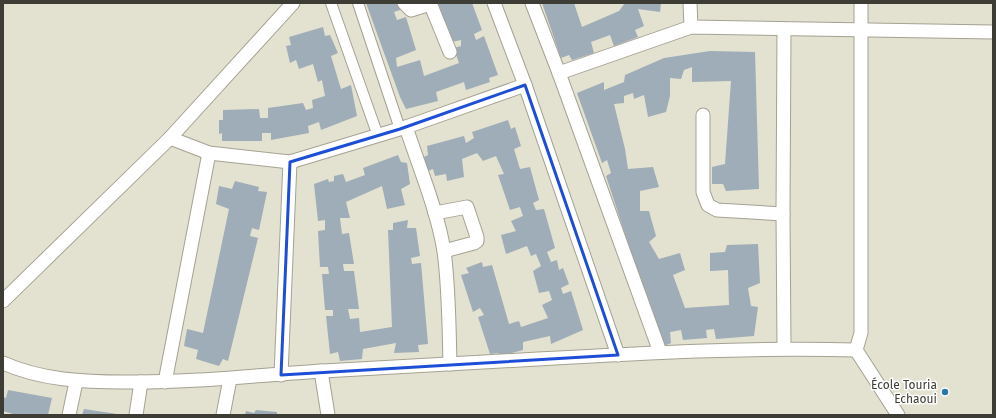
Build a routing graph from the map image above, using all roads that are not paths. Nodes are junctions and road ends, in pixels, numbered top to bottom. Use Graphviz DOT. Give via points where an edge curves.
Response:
graph roads {
  1 [pos="293,3"];
  2 [pos="331,3"];
  3 [pos="358,3"];
  4 [pos="404,3"];
  5 [pos="430,3"];
  6 [pos="494,3"];
  7 [pos="532,3"];
  8 [pos="690,3"];
  9 [pos="861,3"];
  10 [pos="691,27"];
  11 [pos="784,29"];
  12 [pos="860,31"];
  13 [pos="993,32"];
  14 [pos="450,52"];
  15 [pos="559,73"];
  16 [pos="525,85"];
  17 [pos="703,115"];
  18 [pos="403,128"];
  19 [pos="378,136"];
  20 [pos="170,138"];
  21 [pos="210,153"];
  22 [pos="290,162"];
  23 [pos="435,214"];
  24 [pos="782,214"];
  25 [pos="444,250"];
  26 [pos="3,301"];
  27 [pos="784,348"];
  28 [pos="856,350"];
  29 [pos="660,352"];
  30 [pos="618,355"];
  31 [pos="3,363"];
  32 [pos="450,364"];
  33 [pos="322,371"];
  34 [pos="281,375"];
  35 [pos="230,379"];
  36 [pos="76,382"];
  37 [pos="141,382"];
  38 [pos="165,382"];
  39 [pos="69,415"];
  40 [pos="136,415"];
  41 [pos="223,415"];
  42 [pos="328,415"];
  43 [pos="898,415"];
  1 -- 20 [label="street"];
  2 -- 19 [label="street"];
  3 -- 18 [label="street"];
  4 -- 5 [label="street" via="411,10"];
  5 -- 14 [label="street"];
  6 -- 16 [label="street"];
  7 -- 15 [label="street"];
  8 -- 10 [label="street"];
  9 -- 12 [label="street"];
  10 -- 11 [label="street"];
  10 -- 15 [label="street"];
  11 -- 12 [label="street"];
  11 -- 24 [label="street"];
  12 -- 13 [label="street"];
  12 -- 28 [label="street" via="861,333"];
  15 -- 29 [label="street"];
  16 -- 18 [label="street"];
  16 -- 30 [label="street"];
  17 -- 24 [label="street" via="703,192 708,205 717,210"];
  18 -- 19 [label="street"];
  18 -- 23 [label="street"];
  19 -- 22 [label="street"];
  20 -- 21 [label="street"];
  20 -- 26 [label="street"];
  21 -- 22 [label="street"];
  21 -- 38 [label="street"];
  22 -- 34 [label="street"];
  23 -- 25 [label="street"];
  23 -- 25 [label="street" via="467,207 478,237 474,243"];
  24 -- 27 [label="street"];
  25 -- 32 [label="street"];
  27 -- 28 [label="street"];
  27 -- 29 [label="street"];
  28 -- 43 [label="street"];
  29 -- 30 [label="street"];
  30 -- 32 [label="street"];
  31 -- 36 [label="street" via="37,374"];
  32 -- 33 [label="street"];
  33 -- 34 [label="street"];
  33 -- 42 [label="street"];
  34 -- 35 [label="street"];
  35 -- 38 [label="street"];
  35 -- 41 [label="street"];
  36 -- 37 [label="street"];
  36 -- 39 [label="street"];
  37 -- 38 [label="street"];
  37 -- 40 [label="street"];
}
